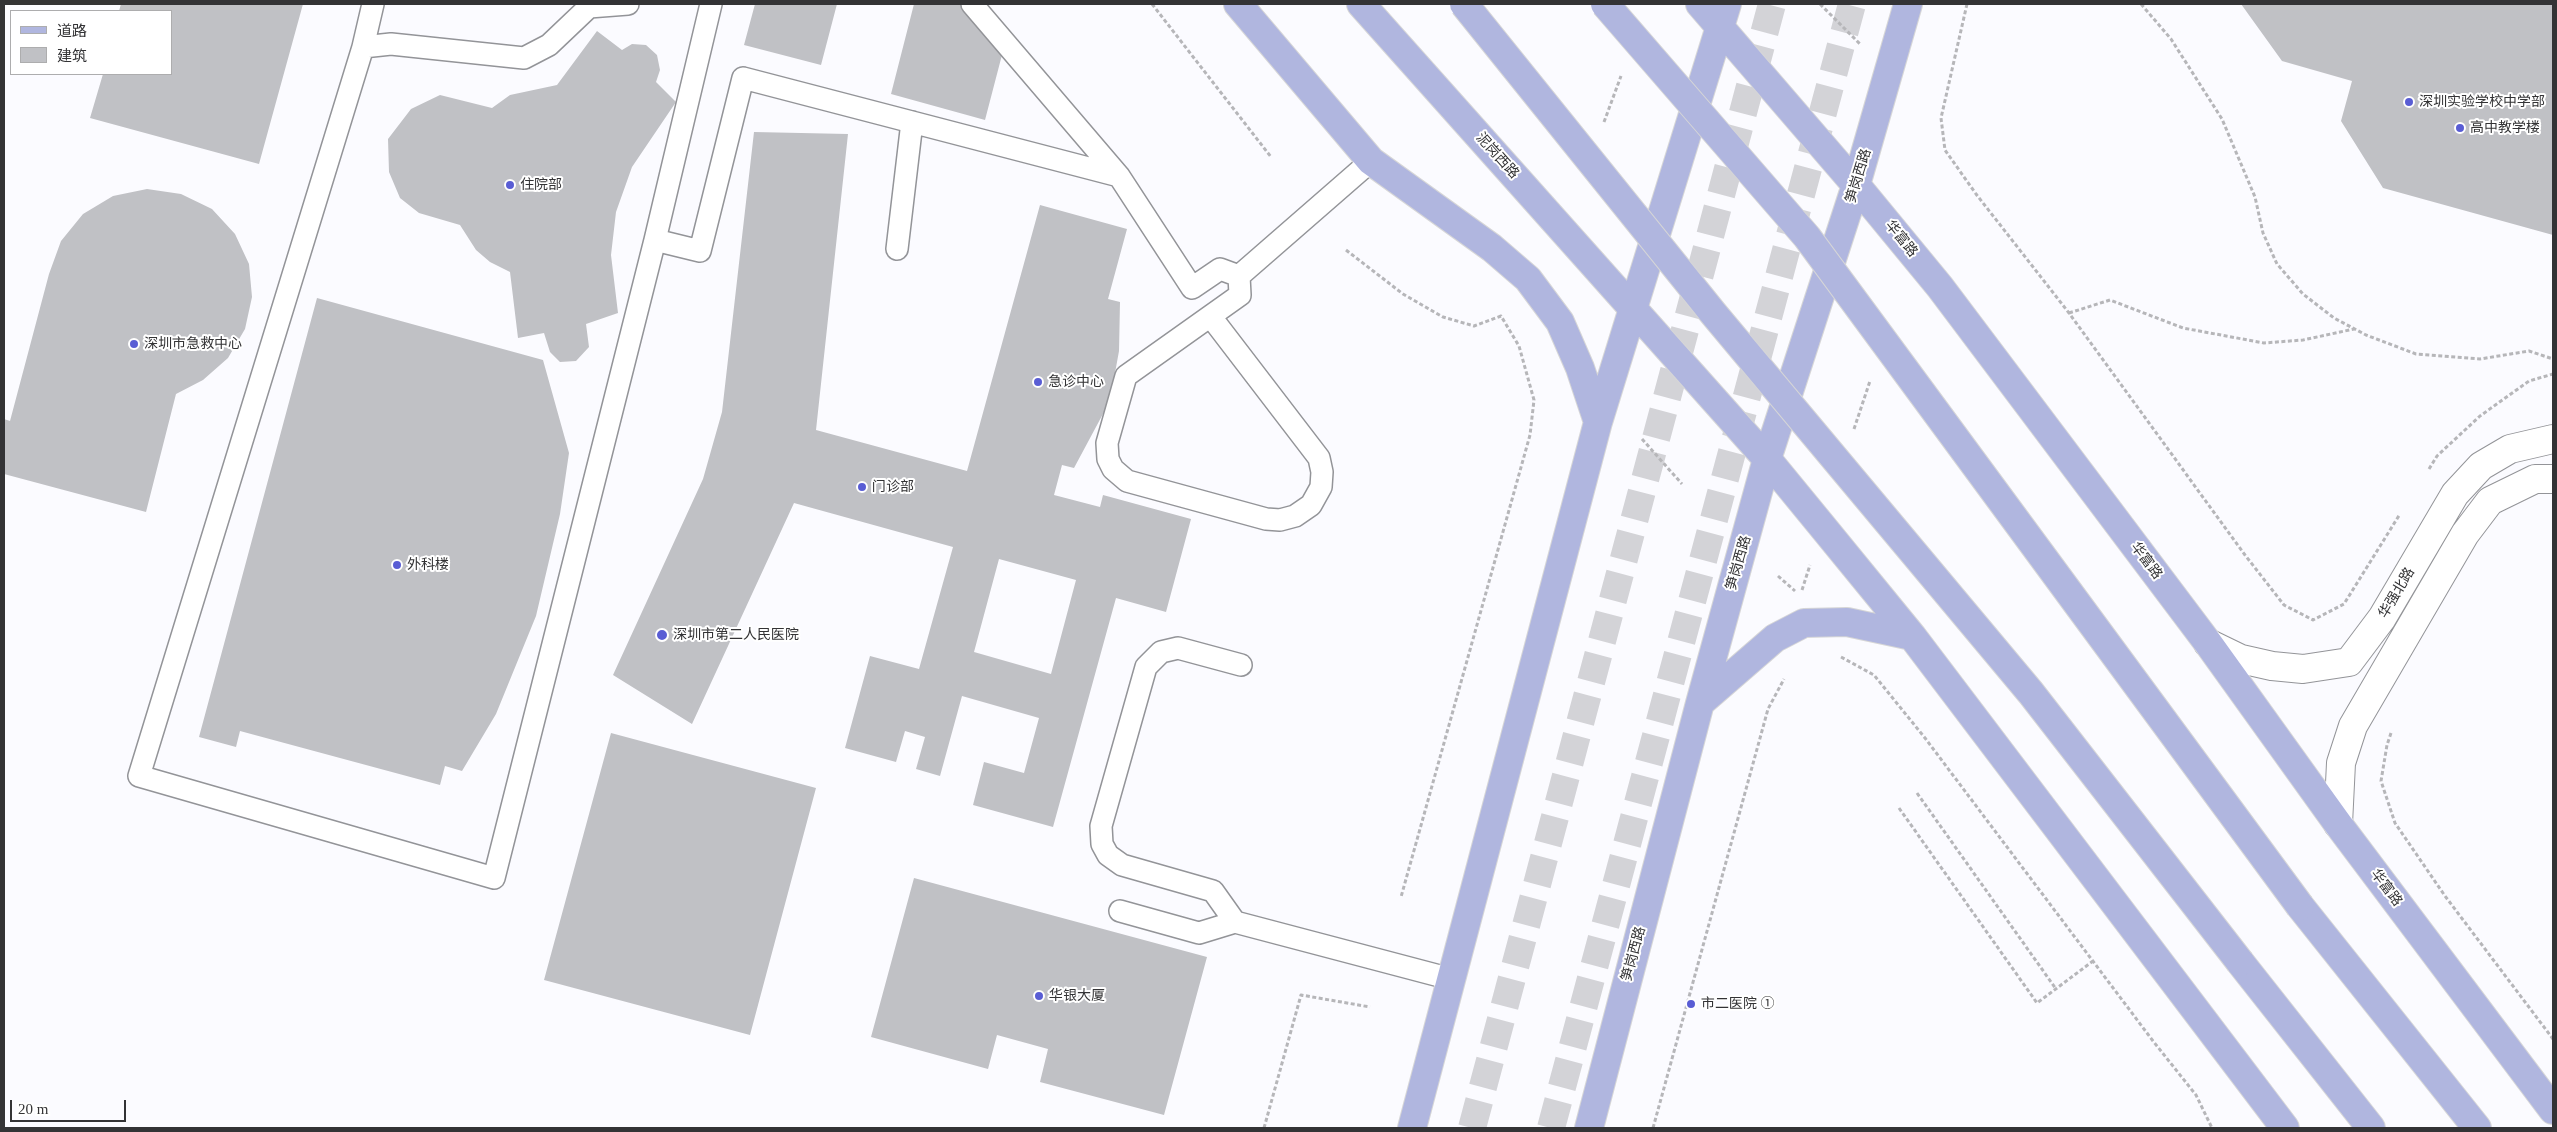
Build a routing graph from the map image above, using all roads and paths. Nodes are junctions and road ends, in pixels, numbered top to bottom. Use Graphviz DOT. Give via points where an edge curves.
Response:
graph roads {
  1 [pos="373,4"];
  2 [pos="628,4"];
  3 [pos="711,4"];
  4 [pos="972,4"];
  5 [pos="1152,4"];
  6 [pos="1238,4"];
  7 [pos="1361,4"];
  8 [pos="1464,4"];
  9 [pos="1605,4"];
  10 [pos="1700,4"];
  11 [pos="1820,4"];
  12 [pos="1908,4"];
  13 [pos="1967,4"];
  14 [pos="2141,4"];
  15 [pos="1724,15"];
  16 [pos="1860,44"];
  17 [pos="363,47"];
  18 [pos="1623,71"];
  19 [pos="912,122"];
  20 [pos="1603,126"];
  21 [pos="1271,157"];
  22 [pos="1371,160"];
  23 [pos="1118,176"];
  24 [pos="1856,185"];
  25 [pos="656,240"];
  26 [pos="897,249"];
  27 [pos="1346,250"];
  28 [pos="1239,276"];
  29 [pos="1632,309"];
  30 [pos="2070,313"];
  31 [pos="1211,317"];
  32 [pos="2355,329"];
  33 [pos="2553,359"];
  34 [pos="1873,373"];
  35 [pos="2553,374"];
  36 [pos="1598,422"];
  37 [pos="1853,432"];
  38 [pos="1642,438"];
  39 [pos="2553,440"];
  40 [pos="1767,459"];
  41 [pos="2427,472"];
  42 [pos="2553,479"];
  43 [pos="1682,484"];
  44 [pos="2401,513"];
  45 [pos="1812,557"];
  46 [pos="1778,576"];
  47 [pos="1912,636"];
  48 [pos="2208,643"];
  49 [pos="1837,656"];
  50 [pos="1241,665"];
  51 [pos="1789,675"];
  52 [pos="1700,702"];
  53 [pos="2393,728"];
  54 [pos="1917,793"];
  55 [pos="1900,808"];
  56 [pos="2338,824"];
  57 [pos="1401,897"];
  58 [pos="1120,911"];
  59 [pos="1235,922"];
  60 [pos="2093,961"];
  61 [pos="1451,979"];
  62 [pos="2056,989"];
  63 [pos="1370,1007"];
  64 [pos="2553,1039"];
  65 [pos="2553,1110"];
  66 [pos="1264,1128"];
  67 [pos="1412,1128"];
  68 [pos="1589,1128"];
  69 [pos="1653,1128"];
  70 [pos="2212,1128"];
  71 [pos="2285,1128"];
  72 [pos="2371,1128"];
  73 [pos="2476,1128"];
  1 -- 17 [label="lane"];
  2 -- 17 [label="lane" via="589,6 549,45 524,58 391,44"];
  3 -- 25 [label="lane"];
  4 -- 23 [label="lane"];
  5 -- 21 [label="path"];
  6 -- 22 [label="main road"];
  7 -- 29 [label="main road, 泥岗西路"];
  8 -- 72 [label="main road, bridge" via="1713,313 2031,693"];
  9 -- 73 [label="main road, bridge" via="1807,237 2300,906"];
  10 -- 15 [label="main road"];
  11 -- 16 [label="path"];
  12 -- 24 [label="main road, 笋岗西路"];
  13 -- 30 [label="path" via="1941,118 1946,150 1976,194"];
  14 -- 32 [label="path" via="2171,39 2222,119 2255,197 2263,233 2277,264 2303,294 2334,318"];
  15 -- 24 [label="main road, 华富路"];
  15 -- 29 [label="main road"];
  17 -- 25 [label="lane" via="140,776 494,878"];
  18 -- 20 [label="path"];
  19 -- 23 [label="lane"];
  19 -- 25 [label="lane" via="743,78 700,251"];
  19 -- 26 [label="lane"];
  22 -- 28 [label="lane"];
  22 -- 36 [label="main road" via="1492,248 1528,279 1560,322"];
  23 -- 28 [label="lane" via="1192,288 1220,269"];
  24 -- 40 [label="main road, 笋岗西路"];
  24 -- 48 [label="main road, 华富路" via="1940,287"];
  27 -- 57 [label="path" via="1403,294 1443,317 1474,326 1501,316 1519,346 1534,400 1530,435"];
  28 -- 31 [label="lane" via="1240,295"];
  29 -- 36 [label="main road"];
  29 -- 40 [label="main road"];
  30 -- 32 [label="path" via="2110,300 2183,328 2264,343 2303,340"];
  30 -- 44 [label="path" via="2244,555 2284,605 2313,620 2344,604"];
  31 -- 31 [label="lane" via="1126,376 1107,443 1108,459 1117,474 1127,481 1266,519 1295,516 1311,504 1321,487 1322,472 1316,450"];
  32 -- 33 [label="path" via="2416,354 2480,359 2528,351"];
  34 -- 37 [label="path"];
  35 -- 41 [label="path" via="2529,381 2480,416 2437,456"];
  36 -- 61 [label="main road"];
  38 -- 43 [label="path"];
  39 -- 48 [label="main road, 华强北路" via="2510,449 2481,466 2455,494 2382,618 2349,662 2303,669 2272,666 2241,659"];
  40 -- 47 [label="main road"];
  40 -- 52 [label="main road, 笋岗西路"];
  42 -- 56 [label="main road, 华强北路" via="2535,479 2490,501 2465,534 2353,726 2341,763"];
  45 -- 46 [label="path" via="1800,596"];
  47 -- 52 [label="main road" via="1847,622 1804,623 1776,638"];
  47 -- 71 [label="main road"];
  48 -- 56 [label="main road, 华富路"];
  49 -- 60 [label="path" via="1874,675"];
  50 -- 59 [label="lane" via="1181,648 1166,650 1153,658 1145,670 1100,831 1103,847 1118,864 1213,891"];
  51 -- 69 [label="path" via="1783,680 1768,710"];
  52 -- 68 [label="main road, 笋岗西路"];
  53 -- 64 [label="path" via="2381,781 2395,823 2444,896"];
  54 -- 62 [label="path"];
  55 -- 62 [label="path" via="2037,1003"];
  56 -- 65 [label="main road, 华富路"];
  58 -- 59 [label="lane" via="1199,933"];
  59 -- 61 [label="lane"];
  60 -- 62 [label="path"];
  60 -- 70 [label="path" via="2196,1095"];
  61 -- 67 [label="main road"];
  63 -- 66 [label="path" via="1301,995"];
}
